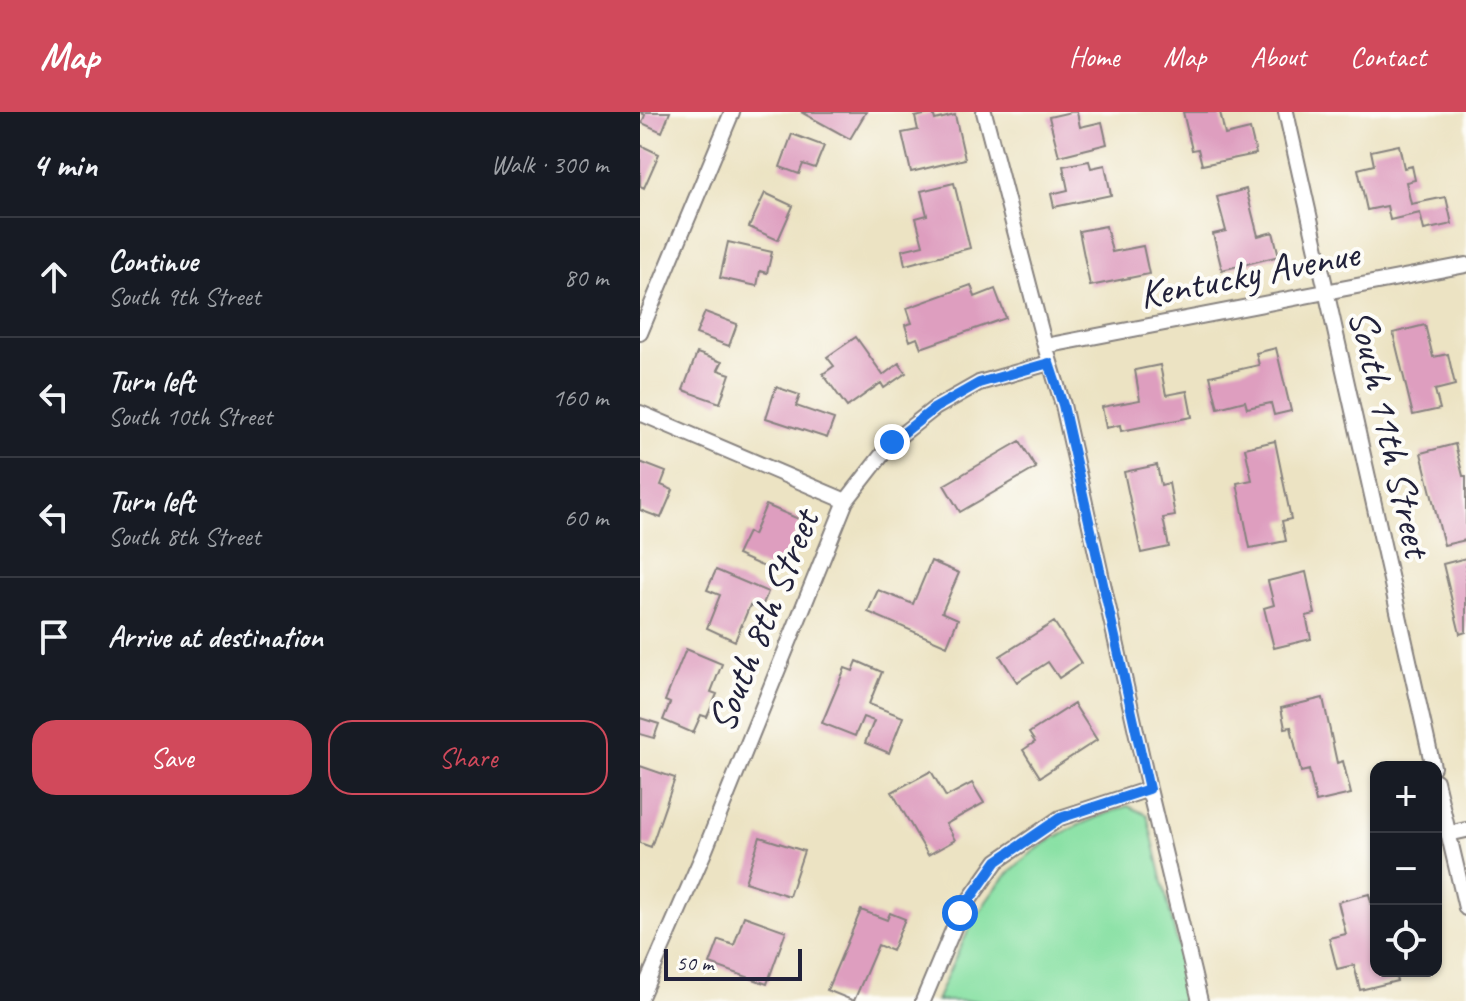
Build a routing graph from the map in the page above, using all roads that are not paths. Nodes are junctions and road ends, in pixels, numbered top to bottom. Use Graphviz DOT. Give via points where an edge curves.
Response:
graph roads {
  1 [pos="732,112"];
  2 [pos="984,112"];
  3 [pos="1286,112"];
  4 [pos="1466,265"];
  5 [pos="1325,292"];
  6 [pos="640,333"];
  7 [pos="1045,346"];
  8 [pos="1049,363"];
  9 [pos="640,413"];
  10 [pos="846,501"];
  11 [pos="1432,761"];
  12 [pos="1149,789"];
  13 [pos="1442,808"];
  14 [pos="1466,830"];
  15 [pos="1448,834"];
  16 [pos="1466,908"];
  17 [pos="640,999"];
  18 [pos="923,1001"];
  19 [pos="1200,1001"];
  1 -- 6 [label="street"];
  2 -- 7 [label="street"];
  3 -- 5 [label="street, South 11th Street"];
  4 -- 5 [label="street, Kentucky Avenue"];
  5 -- 7 [label="street, Kentucky Avenue"];
  5 -- 11 [label="street, South 11th Street"];
  7 -- 8 [label="street"];
  8 -- 10 [label="street, South 8th Street" via="979,383 935,408 892,442"];
  8 -- 12 [label="street" via="1063,405"];
  9 -- 10 [label="street"];
  10 -- 17 [label="street, South 8th Street"];
  12 -- 18 [label="street" via="1060,818 997,861 960,913"];
  12 -- 19 [label="street"];
  13 -- 15 [label="street"];
  14 -- 15 [label="street"];
  15 -- 16 [label="street"];
}
